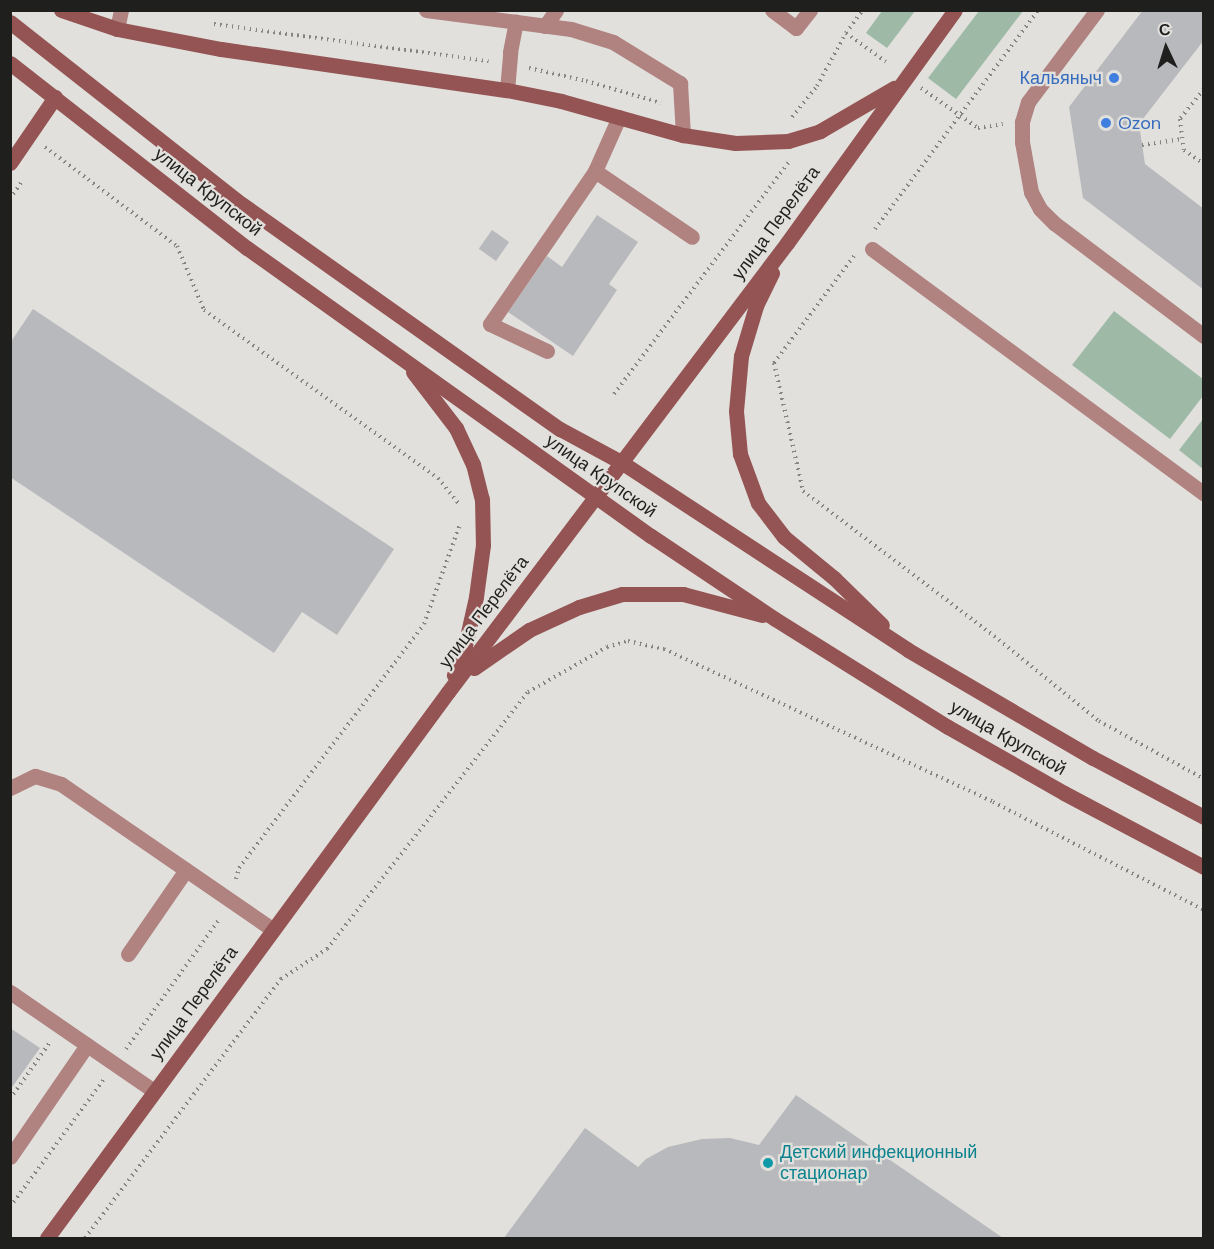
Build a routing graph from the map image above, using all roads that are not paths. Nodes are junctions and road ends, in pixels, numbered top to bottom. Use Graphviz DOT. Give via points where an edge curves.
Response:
graph roads {
  1 [pos="61,10"];
  2 [pos="121,10"];
  3 [pos="556,10"];
  4 [pos="772,10"];
  5 [pos="810,10"];
  6 [pos="955,10"];
  7 [pos="1097,10"];
  8 [pos="427,11"];
  9 [pos="10,22"];
  10 [pos="516,22"];
  11 [pos="545,26"];
  12 [pos="117,29"];
  13 [pos="10,63"];
  14 [pos="902,83"];
  15 [pos="507,90"];
  16 [pos="56,97"];
  17 [pos="619,117"];
  18 [pos="682,135"];
  19 [pos="10,164"];
  20 [pos="595,171"];
  21 [pos="693,237"];
  22 [pos="787,243"];
  23 [pos="867,245"];
  24 [pos="1203,336"];
  25 [pos="547,351"];
  26 [pos="403,359"];
  27 [pos="621,462"];
  28 [pos="1201,494"];
  29 [pos="596,496"];
  30 [pos="775,619"];
  31 [pos="908,650"];
  32 [pos="448,692"];
  33 [pos="10,788"];
  34 [pos="1203,817"];
  35 [pos="1203,867"];
  36 [pos="186,870"];
  37 [pos="272,929"];
  38 [pos="128,954"];
  39 [pos="10,992"];
  40 [pos="87,1045"];
  41 [pos="154,1091"];
  42 [pos="10,1157"];
  43 [pos="47,1239"];
  1 -- 12 [label="main road"];
  2 -- 12 [label="lane"];
  3 -- 11 [label="lane"];
  4 -- 5 [label="lane" via="796,28"];
  6 -- 14 [label="main road, улица Перелёта"];
  7 -- 24 [label="lane" via="1028,102 1022,142 1031,192 1054,224"];
  8 -- 10 [label="lane"];
  9 -- 27 [label="main road, улица Крупской" via="236,200 560,429"];
  10 -- 11 [label="lane"];
  10 -- 15 [label="lane"];
  11 -- 18 [label="lane" via="571,28 613,42 680,83"];
  12 -- 15 [label="main road" via="221,49"];
  13 -- 16 [label="main road, улица Крупской"];
  14 -- 18 [label="main road" via="849,117 788,141 735,142"];
  14 -- 22 [label="main road, улица Перелёта"];
  15 -- 17 [label="main road"];
  16 -- 19 [label="main road"];
  16 -- 26 [label="main road, улица Крупской" via="247,248"];
  17 -- 18 [label="main road"];
  17 -- 20 [label="lane"];
  20 -- 21 [label="lane"];
  20 -- 25 [label="lane" via="490,324"];
  22 -- 27 [label="main road, улица Перелёта"];
  22 -- 31 [label="main road" via="756,306 741,356 736,411 740,454 758,503 784,537 834,578"];
  23 -- 28 [label="lane"];
  26 -- 29 [label="main road, улица Крупской"];
  26 -- 32 [label="main road" via="456,428 473,464 482,499 483,545 476,597 465,646"];
  27 -- 29 [label="main road, улица Перелёта"];
  27 -- 31 [label="main road, улица Крупской"];
  29 -- 30 [label="main road, улица Крупской"];
  29 -- 32 [label="main road, улица Перелёта"];
  30 -- 32 [label="main road" via="683,594 622,594 579,607 529,630 486,658"];
  30 -- 35 [label="main road, улица Крупской" via="948,727"];
  31 -- 34 [label="main road, улица Крупской"];
  32 -- 37 [label="main road, улица Перелёта"];
  33 -- 36 [label="lane" via="34,776 61,784"];
  36 -- 37 [label="lane"];
  36 -- 38 [label="lane"];
  37 -- 41 [label="main road, улица Перелёта"];
  39 -- 40 [label="lane"];
  40 -- 41 [label="lane"];
  40 -- 42 [label="lane"];
  41 -- 43 [label="main road, улица Перелёта"];
}
